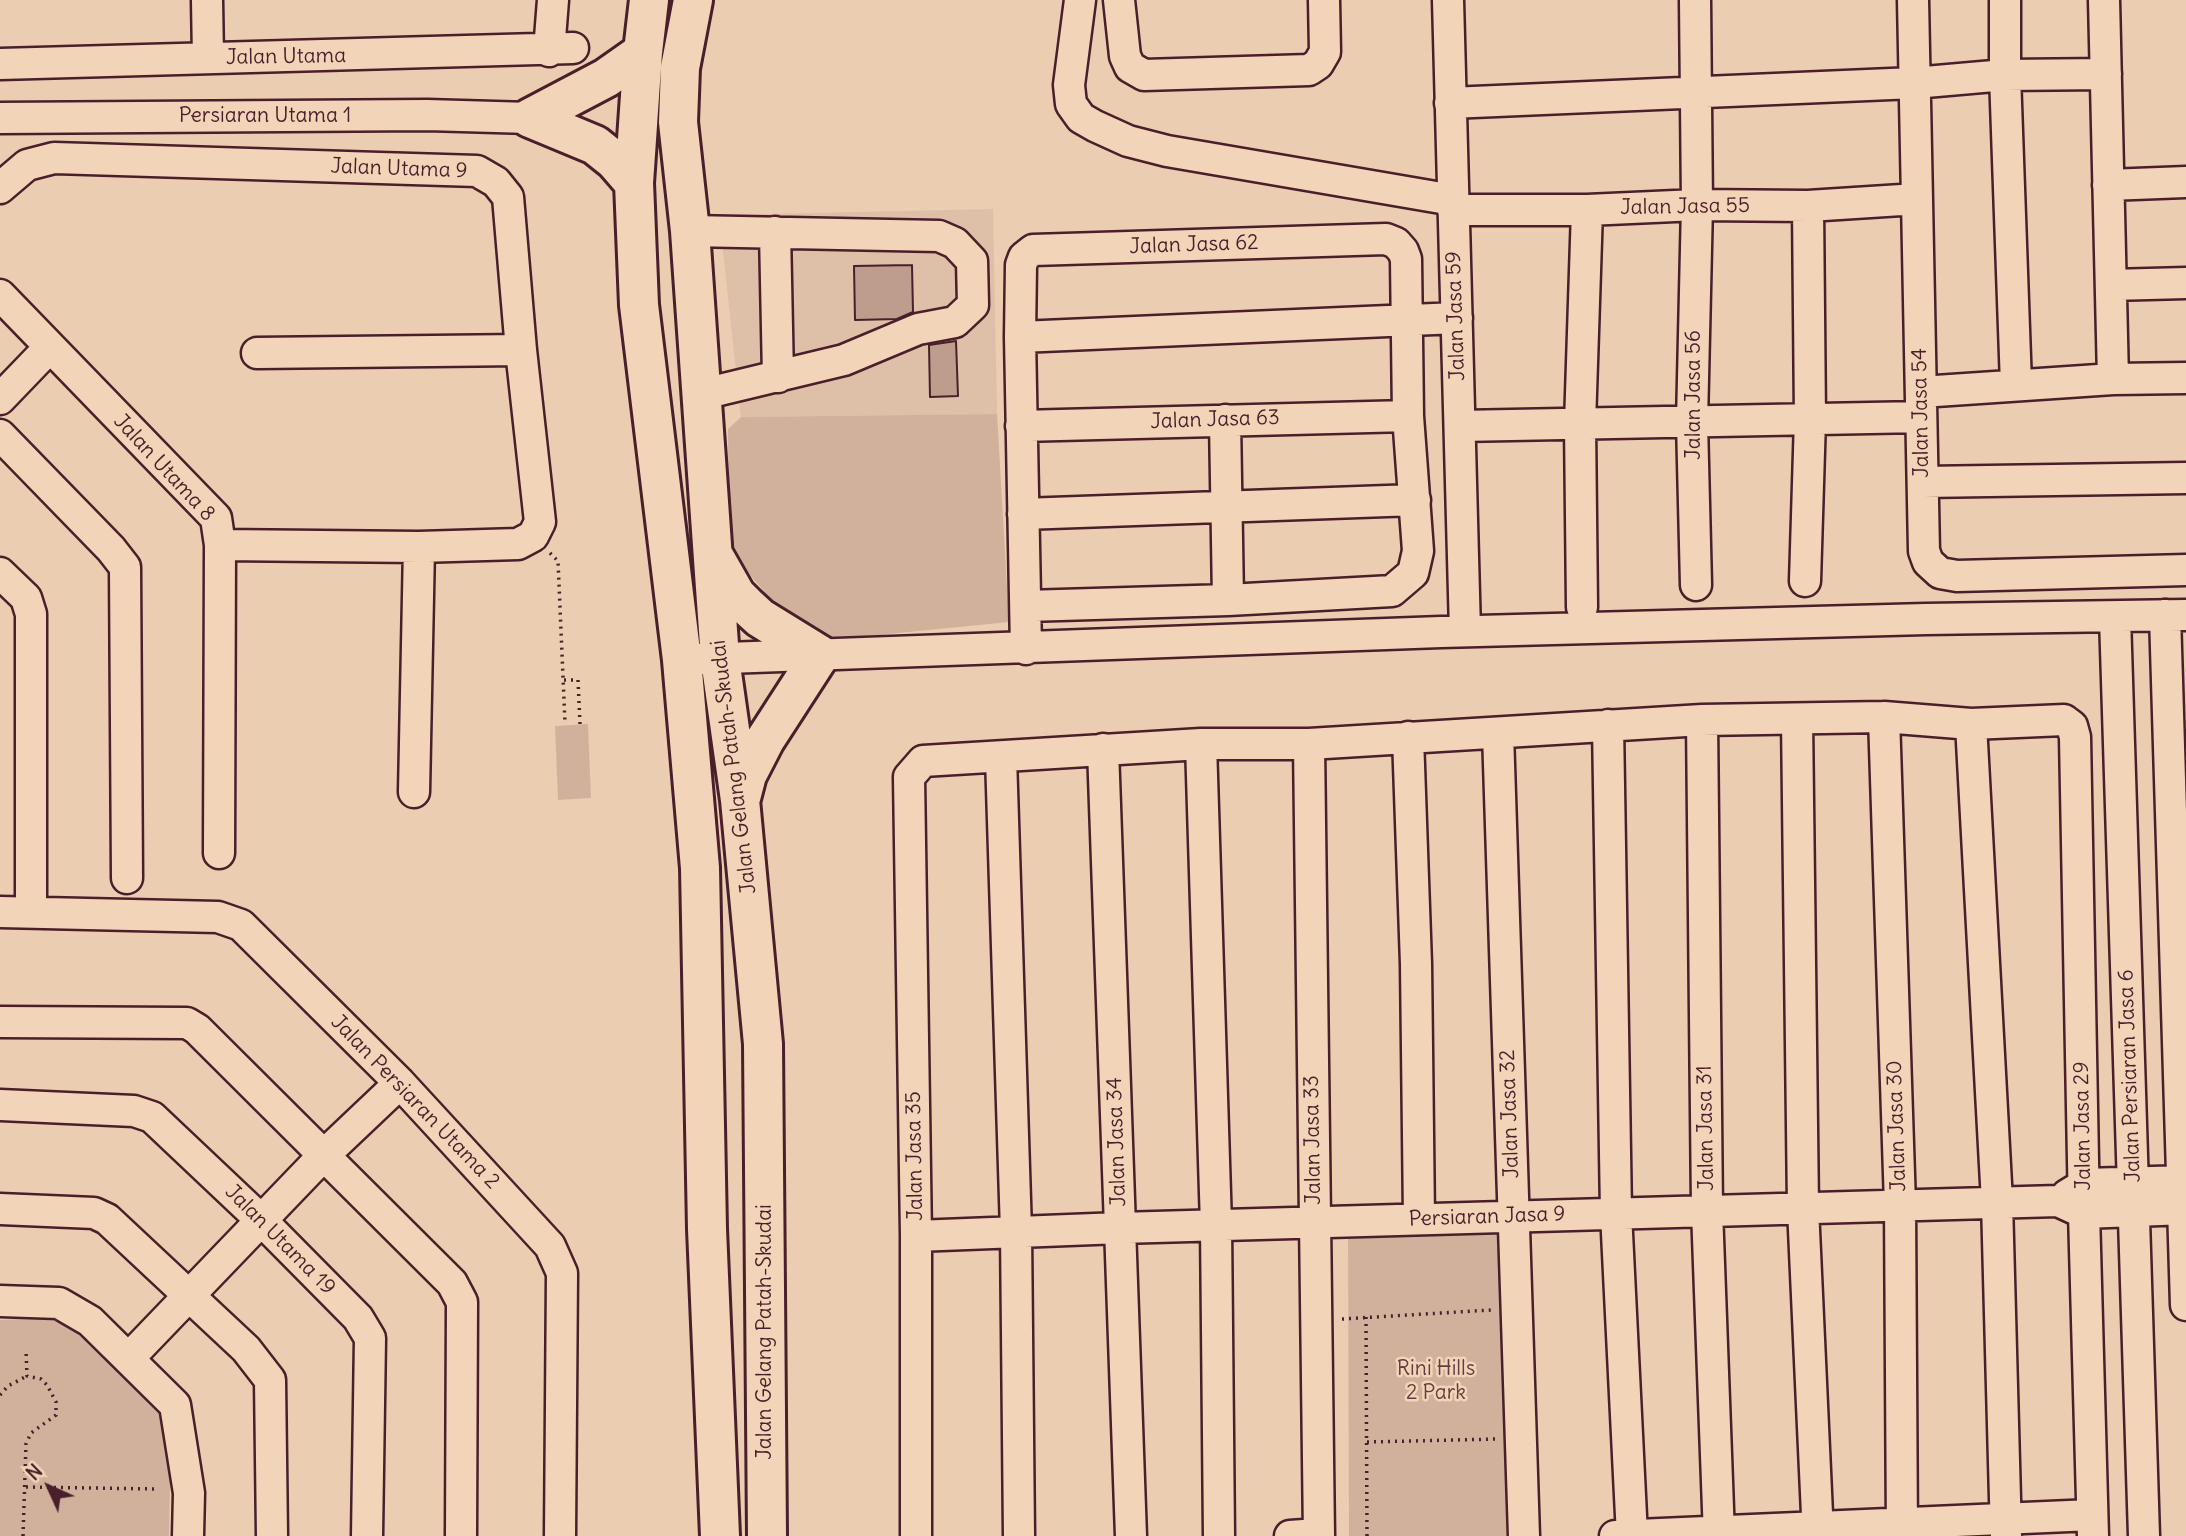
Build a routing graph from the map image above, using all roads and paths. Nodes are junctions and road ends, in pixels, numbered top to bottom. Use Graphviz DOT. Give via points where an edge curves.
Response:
graph roads {
  1 [pos="207,0"];
  2 [pos="553,0"];
  3 [pos="649,0"];
  4 [pos="693,0"];
  5 [pos="1080,0"];
  6 [pos="1119,0"];
  7 [pos="1324,0"];
  8 [pos="1448,0"];
  9 [pos="1695,0"];
  10 [pos="1913,0"];
  11 [pos="2005,0"];
  12 [pos="2104,0"];
  13 [pos="643,52"];
  14 [pos="208,58"];
  15 [pos="0,64"];
  16 [pos="2106,74"];
  17 [pos="2005,75"];
  18 [pos="1914,83"];
  19 [pos="1696,92"];
  20 [pos="1450,103"];
  21 [pos="0,118"];
  22 [pos="530,118"];
  23 [pos="2186,182"];
  24 [pos="634,183"];
  25 [pos="2108,185"];
  26 [pos="0,188"];
  27 [pos="1917,199"];
  28 [pos="1453,205"];
  29 [pos="1697,205"];
  30 [pos="1808,206"];
  31 [pos="1587,210"];
  32 [pos="690,231"];
  33 [pos="775,232"];
  34 [pos="2186,283"];
  35 [pos="2110,285"];
  36 [pos="0,295"];
  37 [pos="1457,318"];
  38 [pos="1406,321"];
  39 [pos="1020,337"];
  40 [pos="49,348"];
  41 [pos="521,350"];
  42 [pos="257,353"];
  43 [pos="778,377"];
  44 [pos="2186,378"];
  45 [pos="2113,379"];
  46 [pos="2017,385"];
  47 [pos="703,394"];
  48 [pos="0,399"];
  49 [pos="1921,405"];
  50 [pos="1408,415"];
  51 [pos="1810,419"];
  52 [pos="1225,420"];
  53 [pos="1692,422"];
  54 [pos="1580,424"];
  55 [pos="1021,426"];
  56 [pos="1460,426"];
  57 [pos="0,435"];
  58 [pos="2186,478"];
  59 [pos="1923,482"];
  60 [pos="1415,500"];
  61 [pos="1225,506"];
  62 [pos="1023,514"];
  63 [pos="533,536"];
  64 [pos="220,545"];
  65 [pos="419,547"];
  66 [pos="712,552"];
  67 [pos="2186,570"];
  68 [pos="0,573"];
  69 [pos="1805,581"];
  70 [pos="1696,585"];
  71 [pos="1228,600"];
  72 [pos="1026,606"];
  73 [pos="1582,607"];
  74 [pos="2175,615"];
  75 [pos="2115,617"];
  76 [pos="1465,631"];
  77 [pos="1026,649"];
  78 [pos="820,655"];
  79 [pos="720,659"];
  80 [pos="682,660"];
  81 [pos="564,680"];
  82 [pos="1884,717"];
  83 [pos="1797,719"];
  84 [pos="1702,720"];
  85 [pos="565,723"];
  86 [pos="580,724"];
  87 [pos="1971,724"];
  88 [pos="1608,725"];
  89 [pos="1498,733"];
  90 [pos="1408,737"];
  91 [pos="1201,744"];
  92 [pos="1309,744"];
  93 [pos="1103,749"];
  94 [pos="1001,757"];
  95 [pos="414,792"];
  96 [pos="740,800"];
  97 [pos="219,853"];
  98 [pos="127,878"];
  99 [pos="31,911"];
  100 [pos="0,912"];
  101 [pos="0,1022"];
  102 [pos="400,1083"];
  103 [pos="0,1105"];
  104 [pos="323,1156"];
  105 [pos="2184,1195"];
  106 [pos="2134,1197"];
  107 [pos="2076,1199"];
  108 [pos="1997,1202"];
  109 [pos="1900,1205"];
  110 [pos="1803,1208"];
  111 [pos="0,1209"];
  112 [pos="1707,1210"];
  113 [pos="1616,1213"];
  114 [pos="1513,1216"];
  115 [pos="1419,1219"];
  116 [pos="261,1220"];
  117 [pos="764,1222"];
  118 [pos="1314,1222"];
  119 [pos="1216,1225"];
  120 [pos="1120,1228"];
  121 [pos="707,1229"];
  122 [pos="1016,1231"];
  123 [pos="916,1236"];
  124 [pos="190,1297"];
  125 [pos="0,1301"];
  126 [pos="2186,1305"];
  127 [pos="1494,1310"];
  128 [pos="26,1350"];
  129 [pos="130,1358"];
  130 [pos="27,1376"];
  131 [pos="0,1395"];
  132 [pos="1507,1438"];
  133 [pos="1367,1442"];
  134 [pos="26,1487"];
  135 [pos="156,1489"];
  136 [pos="2092,1525"];
  137 [pos="2006,1527"];
  138 [pos="1902,1530"];
  139 [pos="1818,1532"];
  140 [pos="1719,1534"];
  141 [pos="1309,1535"];
  142 [pos="23,1536"];
  143 [pos="188,1536"];
  144 [pos="272,1536"];
  145 [pos="367,1536"];
  146 [pos="461,1536"];
  147 [pos="560,1536"];
  148 [pos="720,1536"];
  149 [pos="767,1536"];
  150 [pos="916,1536"];
  151 [pos="1019,1536"];
  152 [pos="1130,1536"];
  153 [pos="1219,1536"];
  154 [pos="1367,1536"];
  155 [pos="1524,1536"];
  156 [pos="1615,1536"];
  157 [pos="1632,1536"];
  158 [pos="2144,1536"];
  1 -- 14 [label="street"];
  2 -- 14 [label="street, Jalan Utama" via="561,50"];
  3 -- 13 [label="main road, Jalan Gelang Patah-Skudai"];
  4 -- 32 [label="main road, Jalan Gelang Patah-Skudai" via="680,68 678,121"];
  5 -- 28 [label="street, Jalan Jasa 55" via="1069,85 1071,104 1081,118 1095,126 1167,151"];
  6 -- 7 [label="street" via="1125,56 1130,67 1144,75 1309,70 1325,52"];
  8 -- 20 [label="street, Jalan Jasa 59"];
  9 -- 19 [label="street, Jalan Jasa 56"];
  10 -- 18 [label="street, Jalan Jasa 54"];
  11 -- 17 [label="street"];
  12 -- 16 [label="street"];
  13 -- 22 [label="main road" via="606,78"];
  13 -- 24 [label="main road, Jalan Gelang Patah-Skudai"];
  14 -- 15 [label="street, Jalan Utama"];
  16 -- 17 [label="street"];
  16 -- 25 [label="street"];
  17 -- 18 [label="street"];
  17 -- 46 [label="street"];
  18 -- 19 [label="street"];
  18 -- 27 [label="street, Jalan Jasa 54"];
  19 -- 20 [label="street"];
  19 -- 29 [label="street, Jalan Jasa 56"];
  20 -- 28 [label="street, Jalan Jasa 59"];
  21 -- 22 [label="street, Persiaran Utama 1"];
  22 -- 24 [label="main road" via="595,145"];
  23 -- 25 [label="street"];
  24 -- 80 [label="main road, Jalan Gelang Patah-Skudai" via="639,305"];
  25 -- 35 [label="street"];
  26 -- 41 [label="street, Jalan Utama 9" via="27,165 54,158 477,171 508,197"];
  27 -- 30 [label="street, Jalan Jasa 55"];
  27 -- 49 [label="street, Jalan Jasa 54"];
  28 -- 31 [label="street, Jalan Jasa 55"];
  28 -- 37 [label="street, Jalan Jasa 59"];
  29 -- 30 [label="street, Jalan Jasa 55"];
  29 -- 31 [label="street, Jalan Jasa 55"];
  29 -- 53 [label="street, Jalan Jasa 56"];
  30 -- 51 [label="street"];
  31 -- 54 [label="street"];
  32 -- 33 [label="street"];
  32 -- 47 [label="main road, Jalan Gelang Patah-Skudai"];
  33 -- 43 [label="street"];
  33 -- 43 [label="street" via="939,236 955,243 972,261 973,283 973,305 954,322 918,329 844,360"];
  34 -- 35 [label="street"];
  35 -- 45 [label="street"];
  36 -- 40 [label="street, Jalan Utama 8"];
  37 -- 38 [label="street"];
  37 -- 56 [label="street, Jalan Jasa 59"];
  38 -- 39 [label="street"];
  38 -- 39 [label="street, Jalan Jasa 62" via="1406,259 1396,243 1386,239 1033,250 1021,265"];
  38 -- 50 [label="street, Jalan Jasa 62"];
  39 -- 55 [label="street, Jalan Jasa 62"];
  40 -- 48 [label="street"];
  40 -- 64 [label="street, Jalan Utama 8" via="216,518"];
  41 -- 42 [label="street"];
  41 -- 63 [label="street, Jalan Utama 9" via="540,522"];
  43 -- 47 [label="street"];
  44 -- 45 [label="street"];
  45 -- 46 [label="street"];
  46 -- 49 [label="street"];
  47 -- 66 [label="main road, Jalan Gelang Patah-Skudai"];
  49 -- 51 [label="street"];
  49 -- 59 [label="street, Jalan Jasa 54"];
  50 -- 52 [label="street, Jalan Jasa 63"];
  50 -- 60 [label="street, Jalan Jasa 62"];
  51 -- 53 [label="street"];
  51 -- 69 [label="street"];
  52 -- 55 [label="street, Jalan Jasa 63"];
  52 -- 61 [label="street"];
  53 -- 54 [label="street"];
  53 -- 70 [label="street, Jalan Jasa 56"];
  54 -- 56 [label="street"];
  54 -- 73 [label="street"];
  55 -- 62 [label="street, Jalan Jasa 62"];
  56 -- 76 [label="street, Jalan Jasa 59"];
  57 -- 98 [label="street" via="125,567"];
  58 -- 59 [label="street"];
  59 -- 67 [label="street, Jalan Jasa 54" via="1924,551 1940,573"];
  60 -- 61 [label="street"];
  60 -- 71 [label="street, Jalan Jasa 62" via="1418,551 1413,573 1392,591"];
  61 -- 62 [label="street"];
  61 -- 71 [label="street"];
  62 -- 72 [label="street, Jalan Jasa 62"];
  63 -- 65 [label="street" via="518,544"];
  63 -- 81 [label="path" via="558,561"];
  64 -- 65 [label="street"];
  64 -- 97 [label="street, Jalan Utama 8"];
  65 -- 95 [label="street"];
  66 -- 78 [label="main road" via="747,606"];
  66 -- 79 [label="main road, Jalan Gelang Patah-Skudai"];
  68 -- 99 [label="street" via="26,598 32,614"];
  71 -- 72 [label="street"];
  72 -- 77 [label="street, Jalan Jasa 62"];
  74 -- 75 [label="street"];
  74 -- 105 [label="street"];
  75 -- 76 [label="street"];
  75 -- 106 [label="street, Jalan Persiaran Jasa 6"];
  76 -- 77 [label="street"];
  77 -- 78 [label="street"];
  78 -- 79 [label="street"];
  78 -- 96 [label="main road" via="765,740"];
  79 -- 80 [label="street"];
  79 -- 96 [label="main road, Jalan Gelang Patah-Skudai"];
  80 -- 121 [label="main road, Jalan Gelang Patah-Skudai" via="700,868"];
  81 -- 85 [label="path"];
  81 -- 86 [label="path" via="578,680"];
  82 -- 83 [label="street"];
  82 -- 87 [label="street"];
  82 -- 109 [label="street, Jalan Jasa 30"];
  83 -- 84 [label="street"];
  83 -- 110 [label="street"];
  84 -- 88 [label="street"];
  84 -- 112 [label="street, Jalan Jasa 31"];
  87 -- 107 [label="street, Jalan Jasa 29" via="2064,720 2075,737"];
  87 -- 108 [label="street"];
  88 -- 89 [label="street"];
  88 -- 113 [label="street"];
  89 -- 90 [label="street"];
  89 -- 114 [label="street, Jalan Jasa 32"];
  90 -- 92 [label="street"];
  90 -- 115 [label="street"];
  91 -- 92 [label="street"];
  91 -- 93 [label="street"];
  91 -- 119 [label="street"];
  92 -- 118 [label="street, Jalan Jasa 33"];
  93 -- 94 [label="street"];
  93 -- 120 [label="street, Jalan Jasa 34"];
  94 -- 122 [label="street"];
  94 -- 123 [label="street, Jalan Jasa 35" via="923,761 909,777"];
  96 -- 117 [label="main road, Jalan Gelang Patah-Skudai" via="763,1044"];
  99 -- 100 [label="street, Jalan Persiaran Utama 2"];
  99 -- 102 [label="street, Jalan Persiaran Utama 2" via="218,917 241,925"];
  101 -- 104 [label="street" via="187,1023"];
  102 -- 104 [label="street"];
  102 -- 147 [label="street, Jalan Persiaran Utama 2" via="558,1259 562,1273"];
  103 -- 116 [label="street, Jalan Utama 19" via="134,1111 152,1117"];
  104 -- 116 [label="street"];
  104 -- 146 [label="street" via="452,1283 461,1302"];
  105 -- 106 [label="street, Persiaran Jasa 9"];
  105 -- 126 [label="street"];
  106 -- 107 [label="street, Persiaran Jasa 9"];
  106 -- 158 [label="street, Jalan Persiaran Jasa 6"];
  107 -- 108 [label="street, Persiaran Jasa 9"];
  107 -- 136 [label="street, Jalan Jasa 29"];
  108 -- 109 [label="street, Persiaran Jasa 9"];
  108 -- 137 [label="street"];
  109 -- 110 [label="street, Persiaran Jasa 9"];
  109 -- 138 [label="street, Jalan Jasa 30"];
  110 -- 112 [label="street, Persiaran Jasa 9"];
  110 -- 139 [label="street"];
  111 -- 124 [label="street" via="94,1213 107,1219"];
  112 -- 113 [label="street, Persiaran Jasa 9"];
  112 -- 140 [label="street, Jalan Jasa 31"];
  113 -- 114 [label="street, Persiaran Jasa 9"];
  113 -- 157 [label="street"];
  114 -- 115 [label="street, Persiaran Jasa 9"];
  114 -- 155 [label="street, Jalan Jasa 32"];
  115 -- 118 [label="street, Persiaran Jasa 9"];
  116 -- 124 [label="street"];
  116 -- 145 [label="street, Jalan Utama 19" via="358,1318 370,1338"];
  117 -- 121 [label="main road" via="747,1123 734,1117 725,1125"];
  117 -- 149 [label="main road, Jalan Gelang Patah-Skudai"];
  118 -- 119 [label="street, Persiaran Jasa 9"];
  118 -- 141 [label="street, Jalan Jasa 33"];
  119 -- 120 [label="street, Persiaran Jasa 9"];
  119 -- 153 [label="street"];
  120 -- 122 [label="street, Persiaran Jasa 9"];
  120 -- 152 [label="street, Jalan Jasa 34"];
  121 -- 148 [label="main road, Jalan Gelang Patah-Skudai"];
  122 -- 123 [label="street, Persiaran Jasa 9"];
  122 -- 151 [label="street"];
  123 -- 150 [label="street, Jalan Jasa 35"];
  124 -- 129 [label="street"];
  124 -- 144 [label="street" via="246,1349 270,1380"];
  125 -- 129 [label="street" via="59,1303 90,1321"];
  127 -- 133 [label="path" via="1366,1317"];
  128 -- 130 [label="path"];
  129 -- 143 [label="street" via="175,1405 189,1493"];
  130 -- 131 [label="path"];
  130 -- 134 [label="path" via="47,1385 56,1402 56,1415 31,1433 26,1444"];
  132 -- 133 [label="path"];
  133 -- 154 [label="path"];
  134 -- 135 [label="path"];
  134 -- 142 [label="path"];
  136 -- 137 [label="street"];
  137 -- 138 [label="street"];
  138 -- 139 [label="street"];
  139 -- 140 [label="street"];
  140 -- 157 [label="street"];
  156 -- 157 [label="street"];
}
